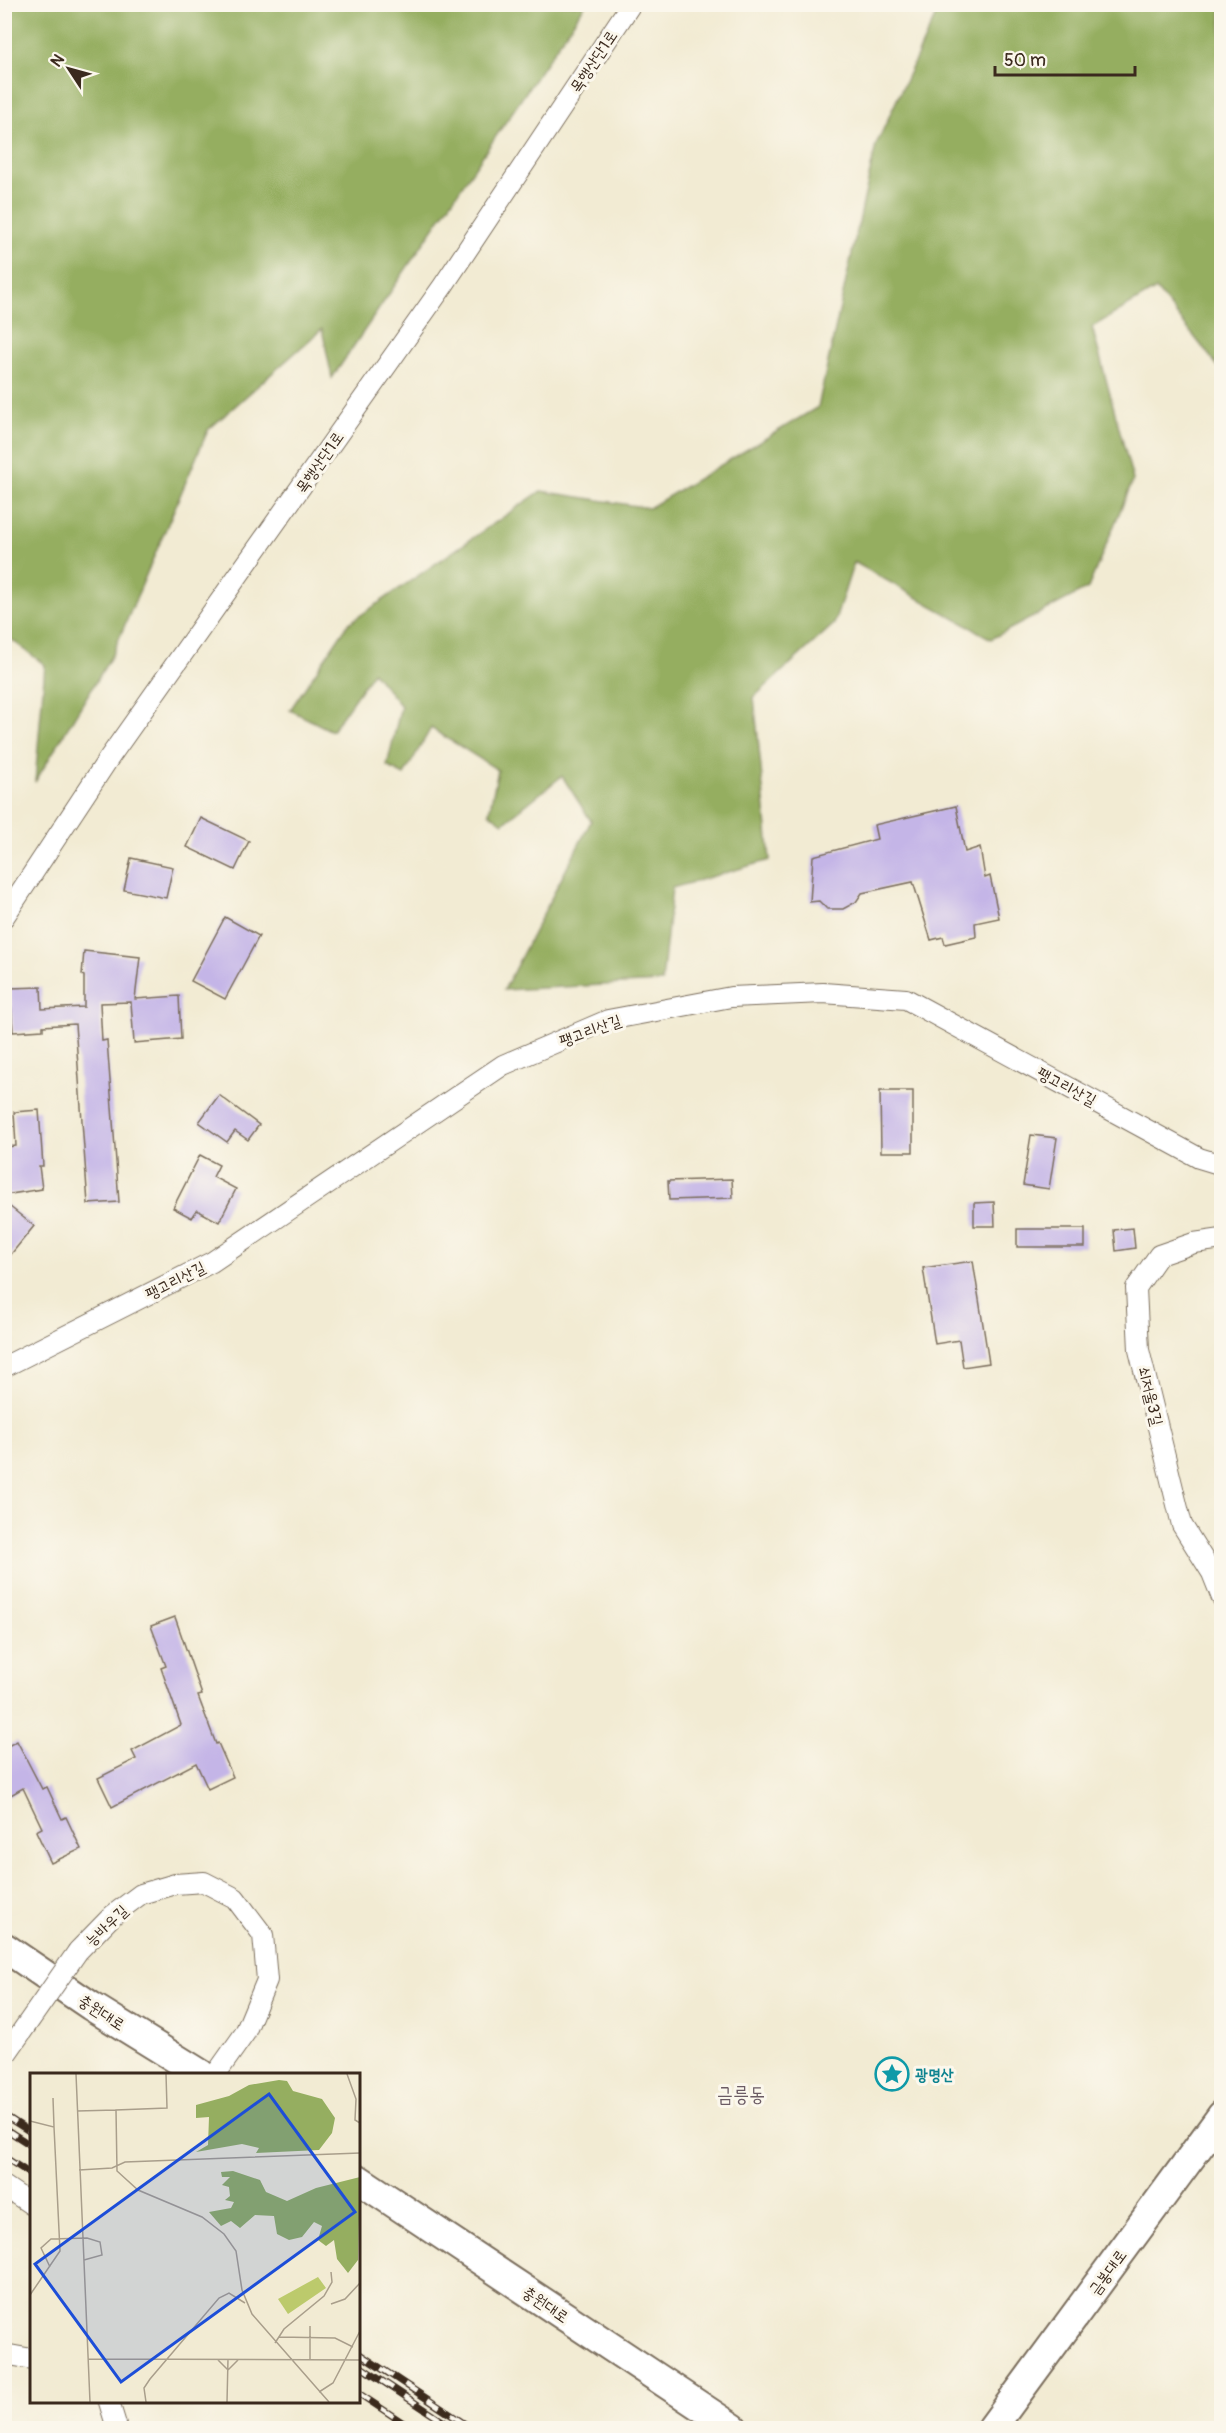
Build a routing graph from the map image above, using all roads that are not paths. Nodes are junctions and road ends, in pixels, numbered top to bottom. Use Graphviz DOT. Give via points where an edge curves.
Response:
graph roads {
  1 [pos="631,4"];
  2 [pos="4,917"];
  3 [pos="1221,1165"];
  4 [pos="1221,1239"];
  5 [pos="4,1367"];
  6 [pos="1221,1598"];
  7 [pos="4,1947"];
  8 [pos="4,2056"];
  9 [pos="199,2073"];
  10 [pos="217,2073"];
  11 [pos="1221,2115"];
  12 [pos="360,2180"];
  13 [pos="4,2186"];
  14 [pos="30,2204"];
  15 [pos="4,2354"];
  16 [pos="30,2360"];
  17 [pos="109,2403"];
  18 [pos="117,2428"];
  19 [pos="733,2428"];
  20 [pos="992,2428"];
  1 -- 2 [label="street, 목행산단1로" via="443,286 108,758"];
  3 -- 5 [label="street, 팽고리산길" via="1199,1158 906,999 823,993 731,997 608,1020 503,1065 212,1262"];
  4 -- 6 [label="street, 쇠저울3길" via="1159,1255 1136,1288 1139,1350 1182,1525 1212,1573"];
  7 -- 9 [label="street, 충원대로"];
  8 -- 10 [label="street, 능바우길, bridge" via="78,1951 112,1915 141,1894 175,1884 204,1882 235,1898 263,1935 267,1980 244,2033"];
  11 -- 20 [label="street, 금봉대로"];
  12 -- 19 [label="street, 충원대로"];
  13 -- 14 [label="street"];
  15 -- 16 [label="street"];
  17 -- 18 [label="street"];
}
